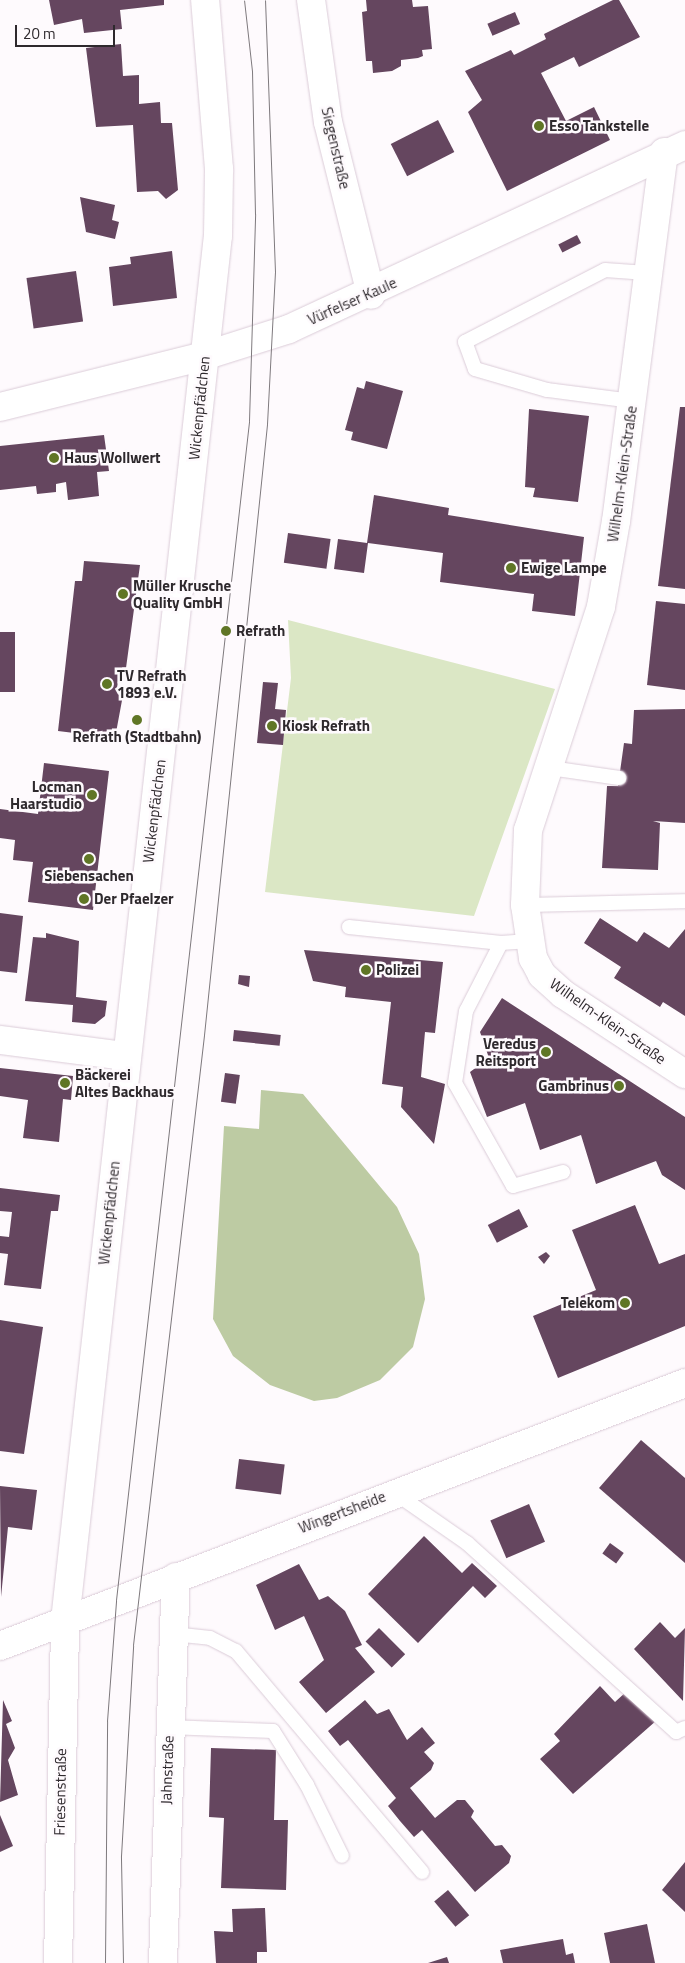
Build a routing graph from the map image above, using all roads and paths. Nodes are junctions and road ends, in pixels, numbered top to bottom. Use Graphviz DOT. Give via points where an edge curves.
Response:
graph roads {
  1 [pos="205,0"];
  2 [pos="311,0"];
  3 [pos="674,148"];
  4 [pos="647,273"];
  5 [pos="371,294"];
  6 [pos="204,356"];
  7 [pos="632,400"];
  8 [pos="0,408"];
  9 [pos="550,768"];
  10 [pos="619,778"];
  11 [pos="685,901"];
  12 [pos="525,905"];
  13 [pos="349,927"];
  14 [pos="529,941"];
  15 [pos="501,943"];
  16 [pos="0,1040"];
  17 [pos="125,1056"];
  18 [pos="685,1074"];
  19 [pos="563,1172"];
  20 [pos="685,1383"];
  21 [pos="394,1492"];
  22 [pos="176,1577"];
  23 [pos="65,1621"];
  24 [pos="173,1634"];
  25 [pos="0,1646"];
  26 [pos="168,1727"];
  27 [pos="685,1728"];
  28 [pos="342,1856"];
  29 [pos="422,1872"];
  30 [pos="58,1963"];
  31 [pos="163,1963"];
  1 -- 6 [label="street, Wickenpfädchen" via="218,188 218,236"];
  2 -- 5 [label="street, Siegenstraße" via="328,122"];
  3 -- 4 [label="street, Wilhelm-Klein-Straße"];
  3 -- 5 [label="street, Vürfelser Kaule"];
  4 -- 7 [label="street, Wilhelm-Klein-Straße"];
  4 -- 7 [label="lane" via="605,270 466,342 475,368 546,390"];
  5 -- 6 [label="street, Vürfelser Kaule" via="281,332"];
  6 -- 8 [label="street, Vürfelser Kaule"];
  6 -- 17 [label="street, Wickenpfädchen"];
  7 -- 9 [label="street, Wilhelm-Klein-Straße" via="601,607"];
  9 -- 10 [label="lane"];
  9 -- 12 [label="street, Wilhelm-Klein-Straße" via="528,830"];
  11 -- 12 [label="lane"];
  12 -- 14 [label="street, Wilhelm-Klein-Straße"];
  13 -- 15 [label="lane"];
  14 -- 15 [label="lane"];
  14 -- 18 [label="street, Wilhelm-Klein-Straße" via="542,974 563,994"];
  15 -- 19 [label="lane" via="466,1011 455,1083 513,1186"];
  16 -- 17 [label="street"];
  17 -- 23 [label="street, Wickenpfädchen"];
  20 -- 21 [label="street, Wingertsheide"];
  21 -- 22 [label="street, Wingertsheide"];
  21 -- 27 [label="lane" via="467,1543 676,1732"];
  22 -- 23 [label="street, Wingertsheide"];
  22 -- 24 [label="street, Jahnstraße"];
  23 -- 25 [label="street, Wingertsheide"];
  23 -- 30 [label="street, Friesenstraße"];
  24 -- 26 [label="street, Jahnstraße"];
  24 -- 29 [label="lane" via="210,1638 236,1651"];
  26 -- 28 [label="lane" via="273,1731 307,1786"];
  26 -- 31 [label="street, Jahnstraße"];
}
